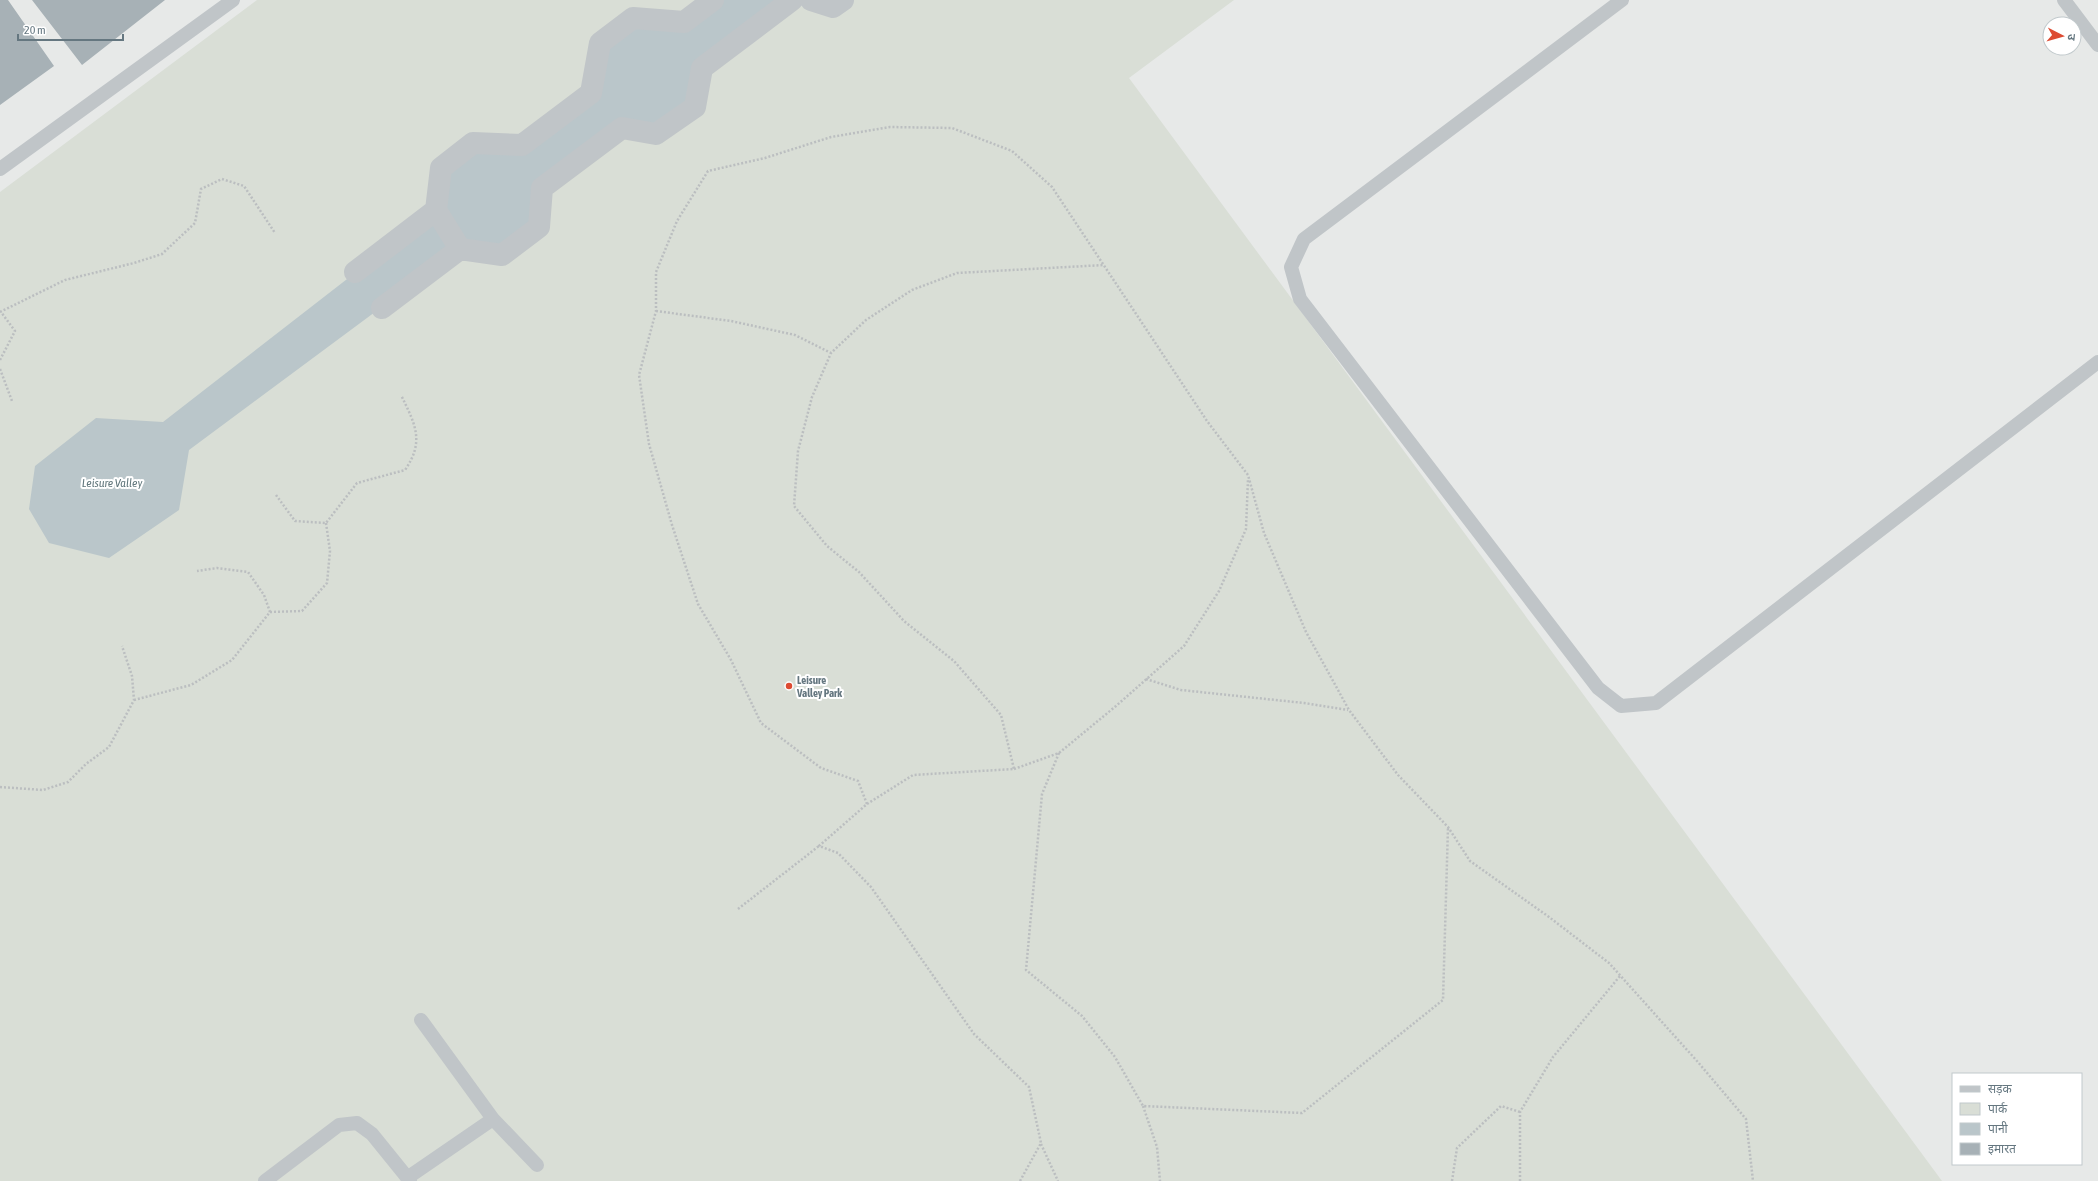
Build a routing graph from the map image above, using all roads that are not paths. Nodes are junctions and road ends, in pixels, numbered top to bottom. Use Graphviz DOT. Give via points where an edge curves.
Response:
graph roads {
  1 [pos="233,0"];
  2 [pos="713,0"];
  3 [pos="792,0"];
  4 [pos="812,0"];
  5 [pos="843,0"];
  6 [pos="1622,0"];
  7 [pos="2064,0"];
  8 [pos="2098,45"];
  9 [pos="0,169"];
  10 [pos="436,210"];
  11 [pos="460,249"];
  12 [pos="354,272"];
  13 [pos="382,308"];
  14 [pos="2098,362"];
  15 [pos="421,1020"];
  16 [pos="493,1119"];
  17 [pos="537,1165"];
  18 [pos="408,1180"];
  19 [pos="265,1181"];
  1 -- 9 [label="lane"];
  2 -- 10 [label="street" via="684,22 633,18 600,43 591,92 522,145 473,143 441,168"];
  3 -- 11 [label="street" via="702,68 695,107 656,134 622,128 542,188 539,227 515,246 502,255"];
  4 -- 5 [label="street" via="833,7"];
  6 -- 14 [label="lane" via="1304,239 1291,267 1300,299 1598,688 1621,706 1656,703"];
  7 -- 8 [label="lane"];
  10 -- 11 [label="street"];
  10 -- 12 [label="street"];
  11 -- 13 [label="street"];
  15 -- 16 [label="lane"];
  16 -- 17 [label="lane"];
  16 -- 18 [label="lane"];
  18 -- 19 [label="lane" via="372,1134 357,1123 338,1125"];
}
